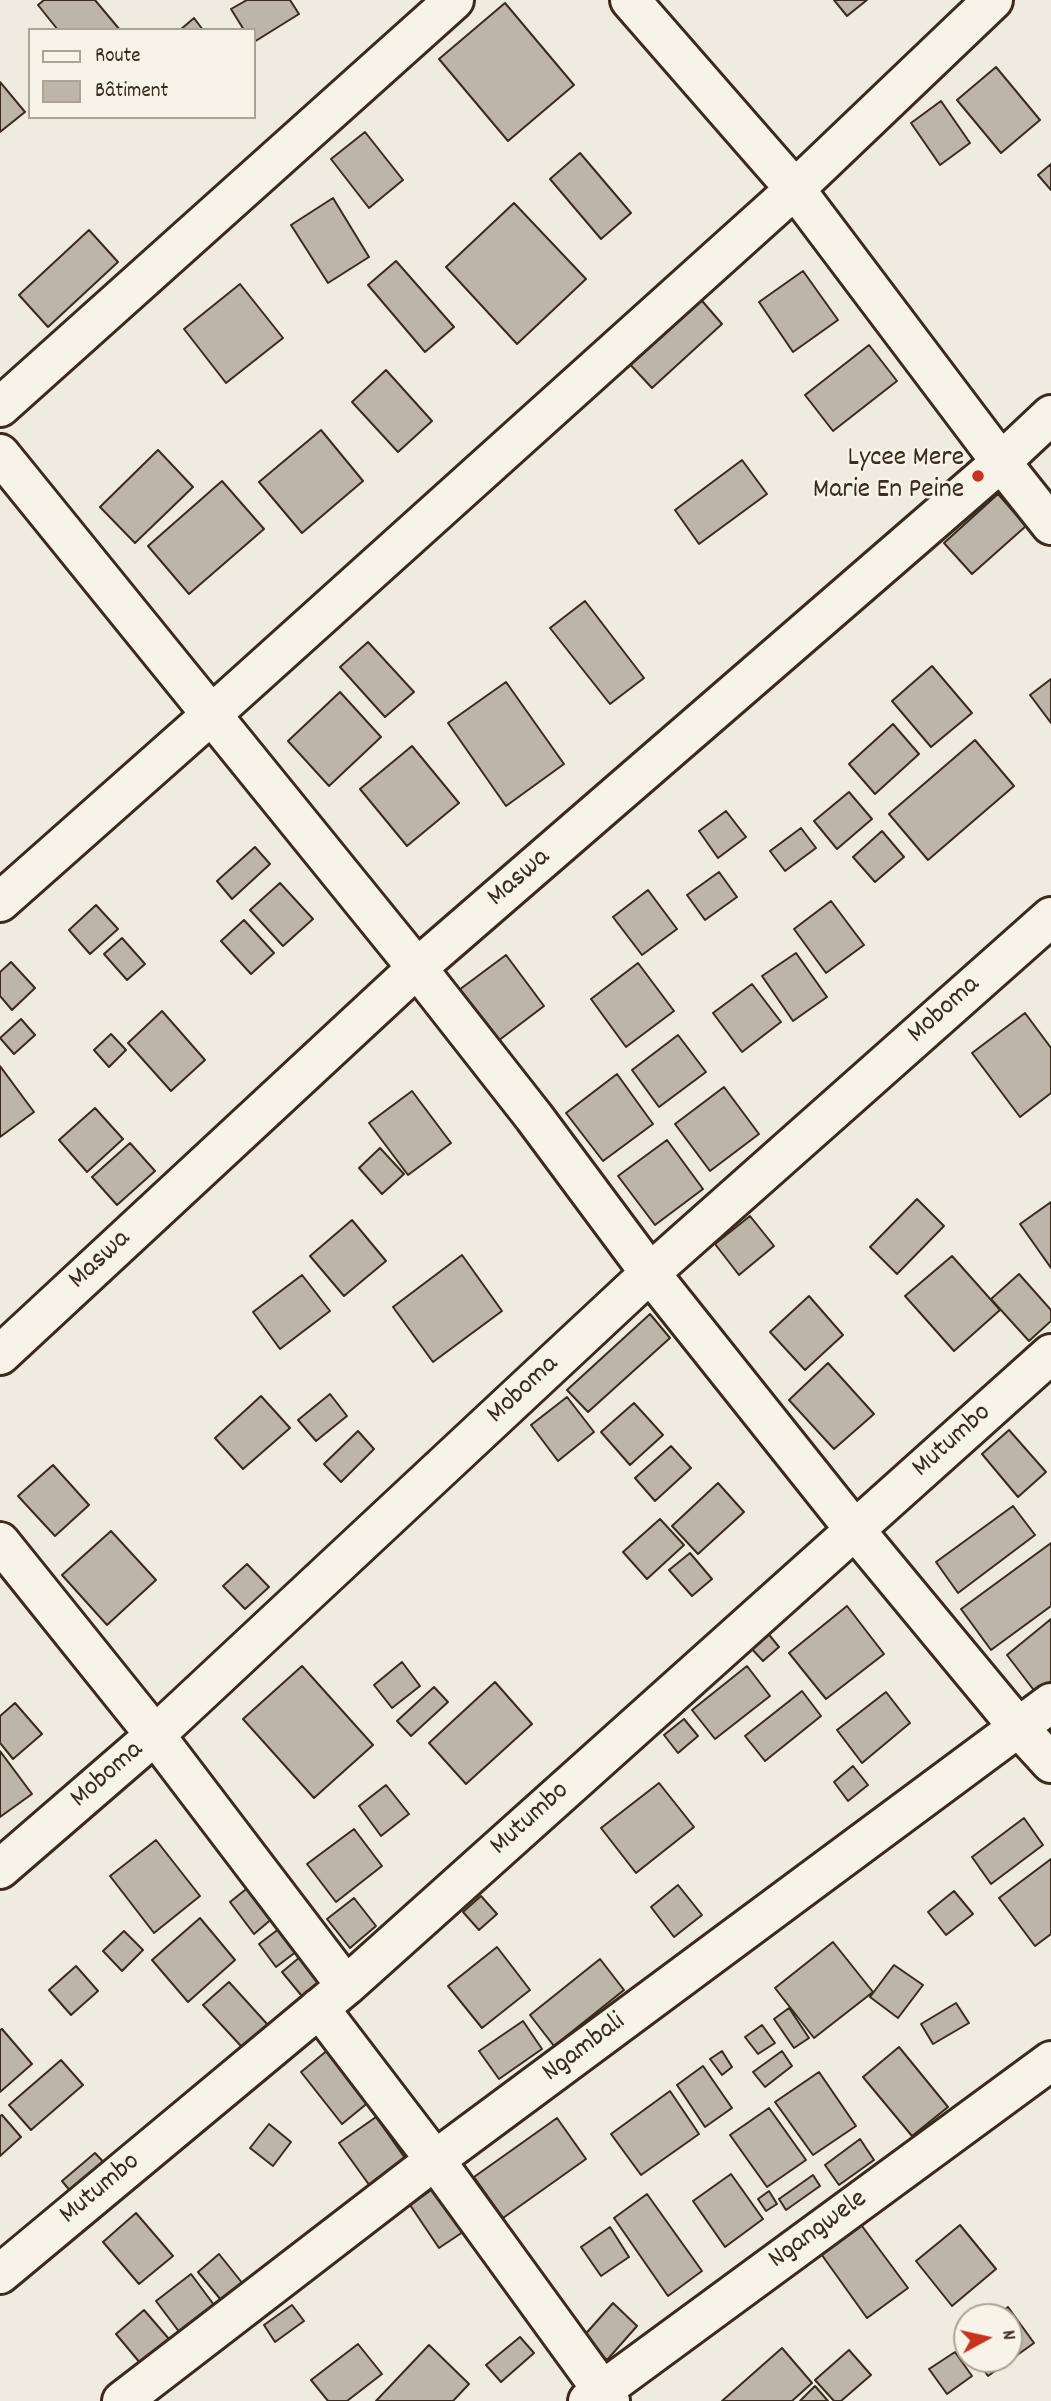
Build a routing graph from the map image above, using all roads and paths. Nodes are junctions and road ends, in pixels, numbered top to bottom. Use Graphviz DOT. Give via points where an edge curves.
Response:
graph roads {
  1 [pos="454,0"];
  2 [pos="630,0"];
  3 [pos="993,0"];
  4 [pos="795,189"];
  5 [pos="0,407"];
  6 [pos="1051,415"];
  7 [pos="0,454"];
  8 [pos="1001,462"];
  9 [pos="1051,525"];
  10 [pos="211,715"];
  11 [pos="0,902"];
  12 [pos="1051,917"];
  13 [pos="417,968"];
  14 [pos="650,1273"];
  15 [pos="1051,1354"];
  16 [pos="0,1355"];
  17 [pos="855,1530"];
  18 [pos="0,1542"];
  19 [pos="1051,1703"];
  20 [pos="1018,1728"];
  21 [pos="155,1735"];
  22 [pos="1051,1763"];
  23 [pos="0,1868"];
  24 [pos="332,1997"];
  25 [pos="1051,2060"];
  26 [pos="435,2160"];
  27 [pos="0,2274"];
  28 [pos="600,2397"];
  29 [pos="122,2401"];
  1 -- 5 [label="street"];
  2 -- 4 [label="street"];
  3 -- 4 [label="street"];
  4 -- 8 [label="street"];
  4 -- 10 [label="street"];
  6 -- 8 [label="street, Maswa"];
  7 -- 10 [label="street"];
  8 -- 9 [label="street"];
  8 -- 13 [label="street, Maswa"];
  10 -- 11 [label="street"];
  10 -- 13 [label="street"];
  12 -- 14 [label="street, Moboma"];
  13 -- 14 [label="street"];
  13 -- 16 [label="street, Maswa"];
  14 -- 17 [label="street"];
  14 -- 21 [label="street, Moboma"];
  15 -- 17 [label="street, Mutumbo"];
  17 -- 20 [label="street"];
  17 -- 24 [label="street, Mutumbo"];
  18 -- 21 [label="street"];
  19 -- 20 [label="street, Ngambali"];
  20 -- 22 [label="street"];
  20 -- 26 [label="street, Ngambali"];
  21 -- 23 [label="street, Moboma"];
  21 -- 24 [label="street"];
  24 -- 26 [label="street"];
  24 -- 27 [label="street, Mutumbo"];
  25 -- 28 [label="street, Ngangwele"];
  26 -- 28 [label="street"];
  26 -- 29 [label="street, Ngambali"];
}
